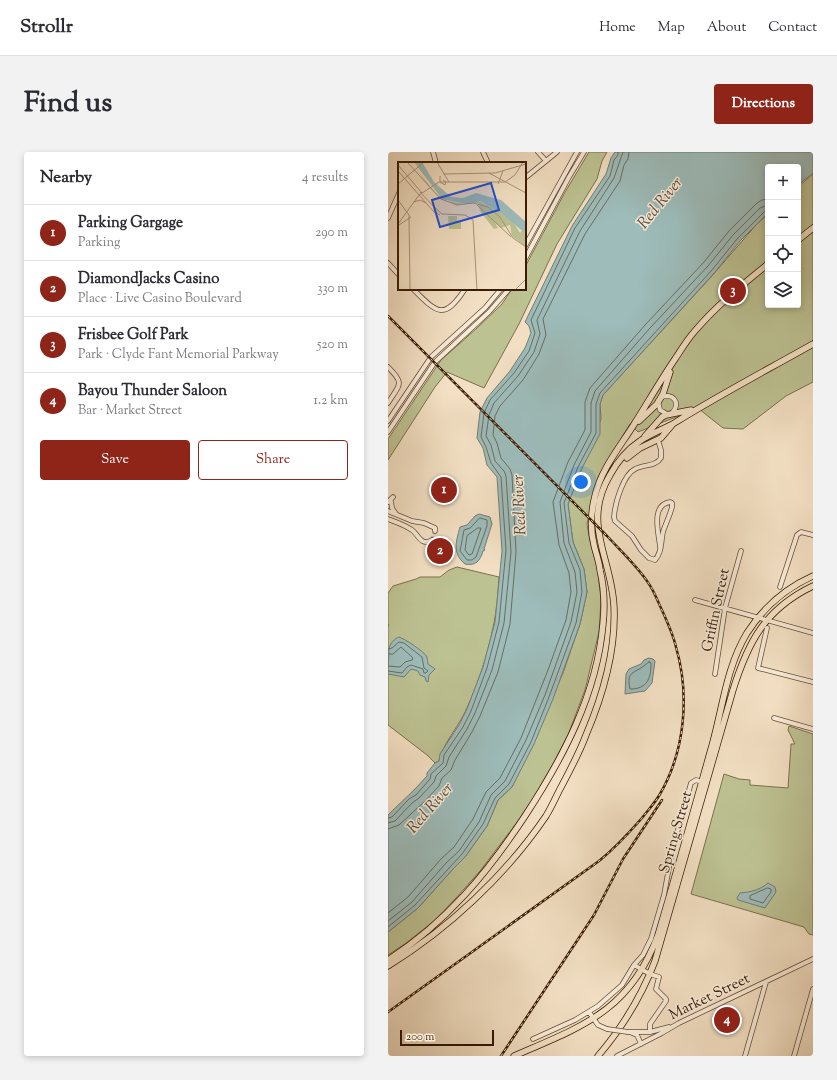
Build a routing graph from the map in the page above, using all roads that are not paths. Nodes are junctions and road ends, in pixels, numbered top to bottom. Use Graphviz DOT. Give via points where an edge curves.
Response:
graph roads {
  1 [pos="433,152"];
  2 [pos="483,152"];
  3 [pos="538,152"];
  4 [pos="557,152"];
  5 [pos="577,152"];
  6 [pos="584,152"];
  7 [pos="546,161"];
  8 [pos="436,162"];
  9 [pos="488,162"];
  10 [pos="526,177"];
  11 [pos="398,196"];
  12 [pos="388,218"];
  13 [pos="813,228"];
  14 [pos="801,238"];
  15 [pos="526,244"];
  16 [pos="526,257"];
  17 [pos="388,263"];
  18 [pos="765,266"];
  19 [pos="398,274"];
  20 [pos="414,290"];
  21 [pos="465,290"];
  22 [pos="500,290"];
  23 [pos="508,290"];
  24 [pos="813,344"];
  25 [pos="681,350"];
  26 [pos="388,367"];
  27 [pos="659,400"];
  28 [pos="388,403"];
  29 [pos="699,409"];
  30 [pos="670,414"];
  31 [pos="388,421"];
  32 [pos="676,422"];
  33 [pos="388,432"];
  34 [pos="640,440"];
  35 [pos="658,440"];
  36 [pos="621,444"];
  37 [pos="608,479"];
  38 [pos="391,500"];
  39 [pos="388,511"];
  40 [pos="396,515"];
  41 [pos="388,519"];
  42 [pos="435,531"];
  43 [pos="813,535"];
  44 [pos="432,540"];
  45 [pos="660,547"];
  46 [pos="740,551"];
  47 [pos="813,576"];
  48 [pos="813,586"];
  49 [pos="780,587"];
  50 [pos="695,600"];
  51 [pos="725,608"];
  52 [pos="758,618"];
  53 [pos="767,620"];
  54 [pos="767,628"];
  55 [pos="813,633"];
  56 [pos="715,674"];
  57 [pos="813,682"];
  58 [pos="774,718"];
  59 [pos="813,729"];
  60 [pos="704,782"];
  61 [pos="813,959"];
  62 [pos="388,960"];
  63 [pos="634,965"];
  64 [pos="388,966"];
  65 [pos="642,970"];
  66 [pos="650,974"];
  67 [pos="766,982"];
  68 [pos="813,989"];
  69 [pos="589,1012"];
  70 [pos="593,1019"];
  71 [pos="679,1023"];
  72 [pos="630,1032"];
  73 [pos="650,1032"];
  74 [pos="533,1039"];
  75 [pos="641,1044"];
  76 [pos="620,1055"];
  77 [pos="514,1056"];
  78 [pos="598,1056"];
  79 [pos="744,1056"];
  80 [pos="794,1056"];
  1 -- 8 [label="street"];
  2 -- 9 [label="street"];
  3 -- 7 [label="street"];
  4 -- 7 [label="street"];
  5 -- 15 [label="street"];
  6 -- 16 [label="street"];
  7 -- 10 [label="street"];
  11 -- 12 [label="street"];
  13 -- 14 [label="main road"];
  17 -- 19 [label="street"];
  18 -- 25 [label="main road" via="722,301"];
  20 -- 21 [label="street" via="432,307 443,310 454,305"];
  22 -- 31 [label="street" via="485,308 431,357"];
  23 -- 33 [label="street" via="487,314 435,362"];
  24 -- 29 [label="main road"];
  25 -- 27 [label="main road"];
  25 -- 36 [label="main road"];
  26 -- 28 [label="street" via="400,382"];
  27 -- 30 [label="street" via="660,410"];
  27 -- 30 [label="street" via="667,396 674,399 676,407"];
  27 -- 36 [label="main road"];
  29 -- 30 [label="main road"];
  29 -- 32 [label="main road"];
  30 -- 34 [label="main road" via="662,417"];
  32 -- 34 [label="main road"];
  32 -- 35 [label="main road"];
  34 -- 37 [label="main road" via="624,456"];
  35 -- 37 [label="main road" via="631,454"];
  35 -- 45 [label="street" via="661,458 656,463 636,468 631,472 622,487 614,517 649,558 657,558"];
  36 -- 62 [label="main road" via="599,483 592,507 592,535 603,589 603,624 589,687 571,737 554,770 482,876 433,927"];
  37 -- 64 [label="main road" via="600,500 597,527 611,579 613,636 608,670 600,698 575,761 545,817 499,874 437,932"];
  38 -- 40 [label="street"];
  39 -- 40 [label="street"];
  40 -- 42 [label="street" via="424,523 435,528"];
  41 -- 44 [label="street" via="412,530 420,540"];
  43 -- 49 [label="street" via="799,533 796,536"];
  45 -- 45 [label="street" via="657,516 663,505 670,502 672,507"];
  46 -- 51 [label="street, Griffin Street"];
  47 -- 52 [label="main road, Spring Street" via="781,595"];
  48 -- 53 [label="main road, Spring Street" via="789,600"];
  50 -- 51 [label="street"];
  51 -- 52 [label="street"];
  51 -- 56 [label="street, Griffin Street"];
  52 -- 53 [label="street"];
  52 -- 60 [label="main road, Spring Street" via="744,638 732,666"];
  53 -- 55 [label="street"];
  53 -- 60 [label="main road, Spring Street" via="751,643 740,668"];
  54 -- 57 [label="street" via="758,668"];
  58 -- 59 [label="street"];
  60 -- 63 [label="street" via="694,780 691,783 672,851 664,895 650,939 643,955"];
  60 -- 65 [label="main road, Spring Street" via="658,935"];
  60 -- 66 [label="main road, Spring Street"];
  61 -- 67 [label="street, Market Street"];
  63 -- 65 [label="street"];
  63 -- 69 [label="street" via="622,985"];
  65 -- 66 [label="street"];
  65 -- 70 [label="main road, Spring Street" via="620,998"];
  66 -- 73 [label="street" via="659,977 656,989 666,1000 650,1024"];
  66 -- 78 [label="main road, Spring Street" via="634,1005"];
  67 -- 71 [label="street, Market Street"];
  67 -- 79 [label="street"];
  68 -- 80 [label="street"];
  69 -- 70 [label="street"];
  69 -- 74 [label="street"];
  70 -- 72 [label="street, bridge" via="607,1029"];
  70 -- 77 [label="main road, Spring Street"];
  71 -- 73 [label="street"];
  71 -- 75 [label="street, Market Street"];
  72 -- 73 [label="street"];
  72 -- 75 [label="street" via="637,1035"];
  75 -- 76 [label="street, Market Street"];
}
